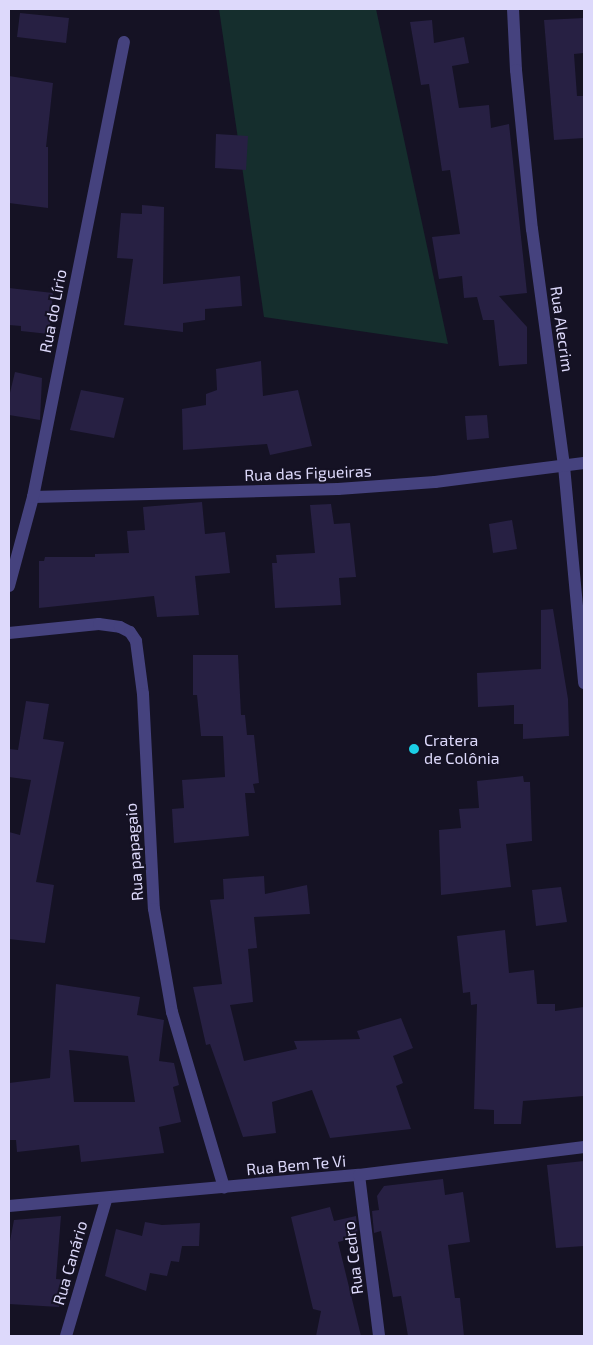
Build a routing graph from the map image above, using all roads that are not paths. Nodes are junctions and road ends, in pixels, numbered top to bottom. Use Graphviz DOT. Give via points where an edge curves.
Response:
graph roads {
  1 [pos="513,9"];
  2 [pos="124,42"];
  3 [pos="584,463"];
  4 [pos="564,466"];
  5 [pos="32,498"];
  6 [pos="9,586"];
  7 [pos="9,633"];
  8 [pos="584,683"];
  9 [pos="584,1147"];
  10 [pos="359,1176"];
  11 [pos="224,1187"];
  12 [pos="106,1200"];
  13 [pos="9,1206"];
  14 [pos="66,1336"];
  15 [pos="379,1336"];
  1 -- 4 [label="street, Rua Alecrim" via="532,229"];
  2 -- 5 [label="street, Rua do Lírio"];
  3 -- 4 [label="street, Rua das Figueiras"];
  4 -- 5 [label="street, Rua das Figueiras" via="435,482 338,489"];
  4 -- 8 [label="street, Rua Alecrim"];
  5 -- 6 [label="street, Rua do Lírio"];
  7 -- 11 [label="street, Rua papagaio" via="99,624 120,627 130,632 136,641 143,694 154,909 172,1012"];
  9 -- 10 [label="street, Rua Bem Te Vi"];
  10 -- 11 [label="street, Rua Bem Te Vi"];
  10 -- 15 [label="street, Rua Cedro"];
  11 -- 12 [label="street, Rua Bem Te Vi"];
  12 -- 13 [label="street, Rua Bem Te Vi"];
  12 -- 14 [label="street, Rua Canário"];
}
